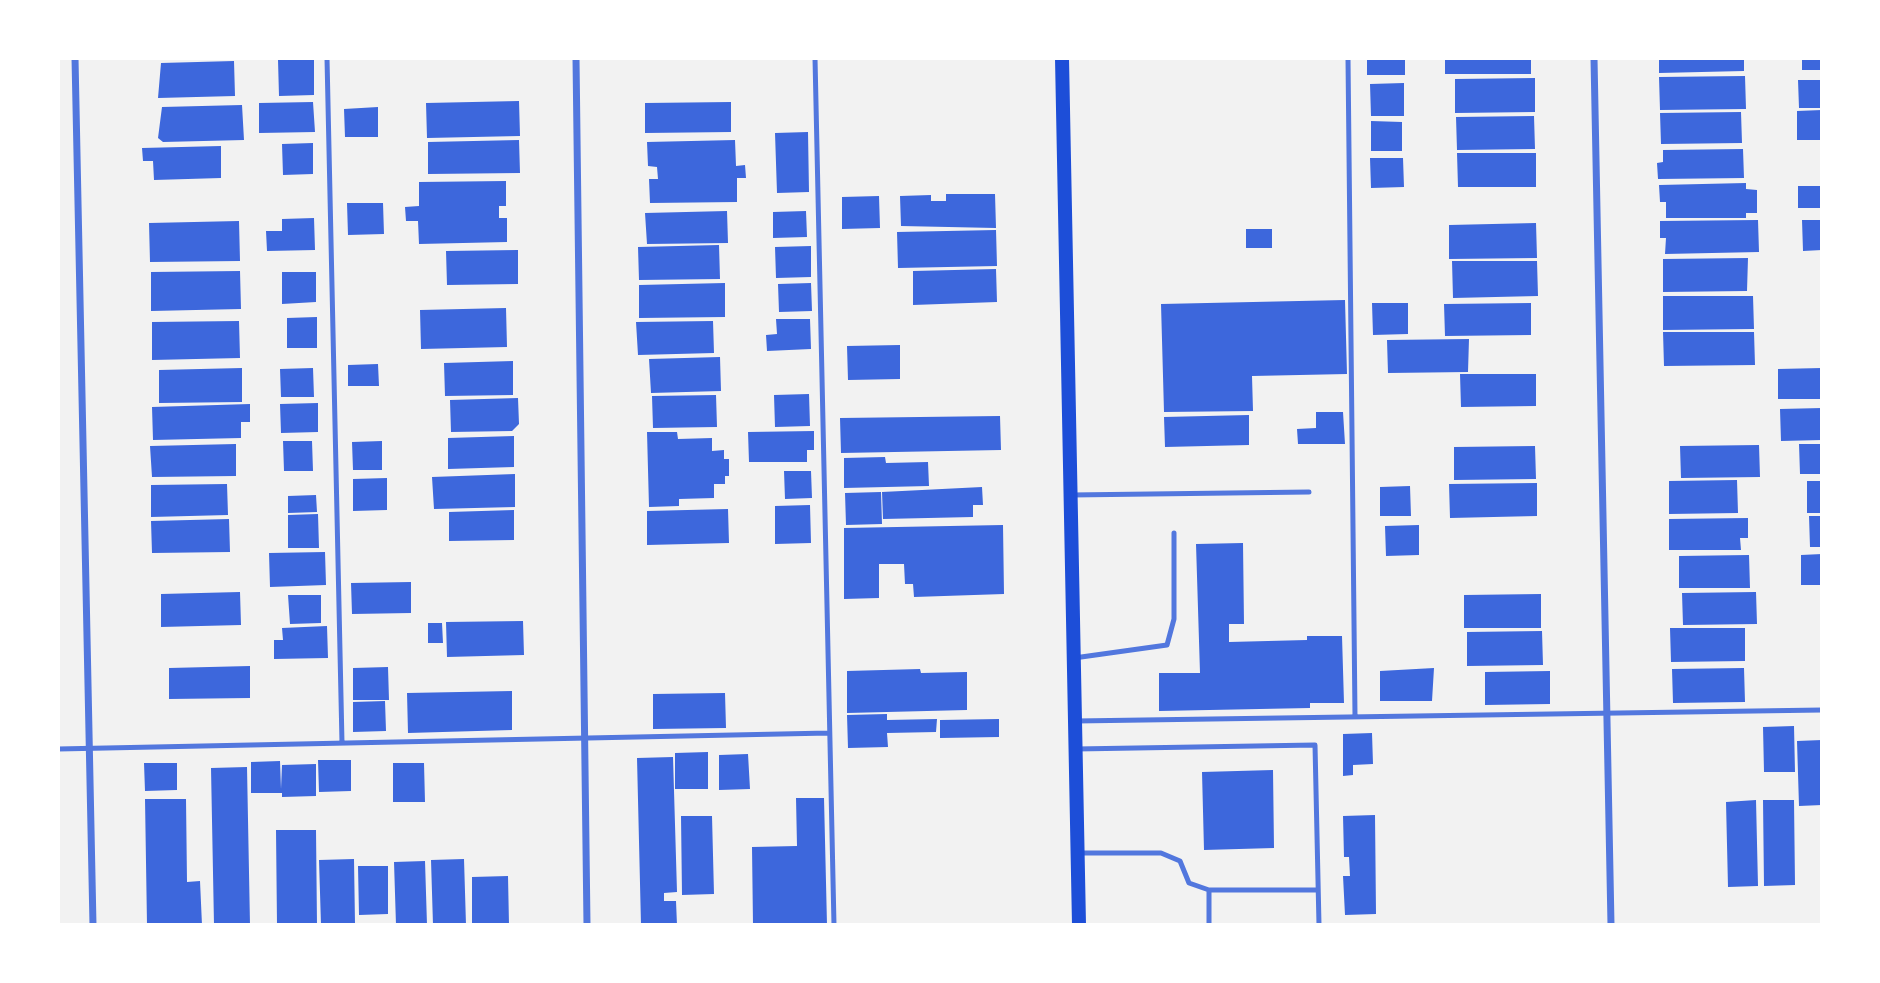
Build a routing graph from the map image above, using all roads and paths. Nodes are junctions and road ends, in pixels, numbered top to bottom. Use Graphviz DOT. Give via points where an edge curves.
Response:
graph roads {
  1 [pos="75,58"];
  2 [pos="327,58"];
  3 [pos="576,58"];
  4 [pos="815,58"];
  5 [pos="1062,58"];
  6 [pos="1348,58"];
  7 [pos="1594,58"];
  8 [pos="1309,492"];
  9 [pos="1071,495"];
  10 [pos="1174,533"];
  11 [pos="1074,658"];
  12 [pos="1822,709"];
  13 [pos="1608,713"];
  14 [pos="1356,716"];
  15 [pos="1076,721"];
  16 [pos="830,733"];
  17 [pos="583,737"];
  18 [pos="342,743"];
  19 [pos="89,748"];
  20 [pos="58,749"];
  21 [pos="1076,749"];
  22 [pos="1077,853"];
  23 [pos="1318,890"];
  24 [pos="1209,891"];
  25 [pos="93,925"];
  26 [pos="587,925"];
  27 [pos="834,925"];
  28 [pos="1079,925"];
  29 [pos="1209,925"];
  30 [pos="1319,925"];
  31 [pos="1611,925"];
  1 -- 19 [label="street"];
  2 -- 18 [label="lane"];
  3 -- 17 [label="street"];
  4 -- 16 [label="lane"];
  5 -- 9 [label="main road"];
  6 -- 14 [label="lane"];
  7 -- 13 [label="street"];
  8 -- 9 [label="lane"];
  9 -- 11 [label="main road"];
  10 -- 11 [label="lane" via="1174,619 1167,645"];
  11 -- 15 [label="main road"];
  12 -- 13 [label="lane"];
  13 -- 14 [label="lane"];
  13 -- 31 [label="street"];
  14 -- 15 [label="lane"];
  15 -- 21 [label="main road"];
  16 -- 17 [label="lane"];
  16 -- 27 [label="lane"];
  17 -- 18 [label="lane"];
  17 -- 26 [label="street"];
  18 -- 19 [label="lane"];
  19 -- 20 [label="lane"];
  19 -- 25 [label="street"];
  21 -- 22 [label="main road"];
  21 -- 23 [label="lane" via="1315,745"];
  22 -- 24 [label="lane" via="1161,853 1180,861 1189,883"];
  22 -- 28 [label="main road"];
  23 -- 24 [label="lane"];
  23 -- 30 [label="lane"];
  24 -- 29 [label="lane"];
}
